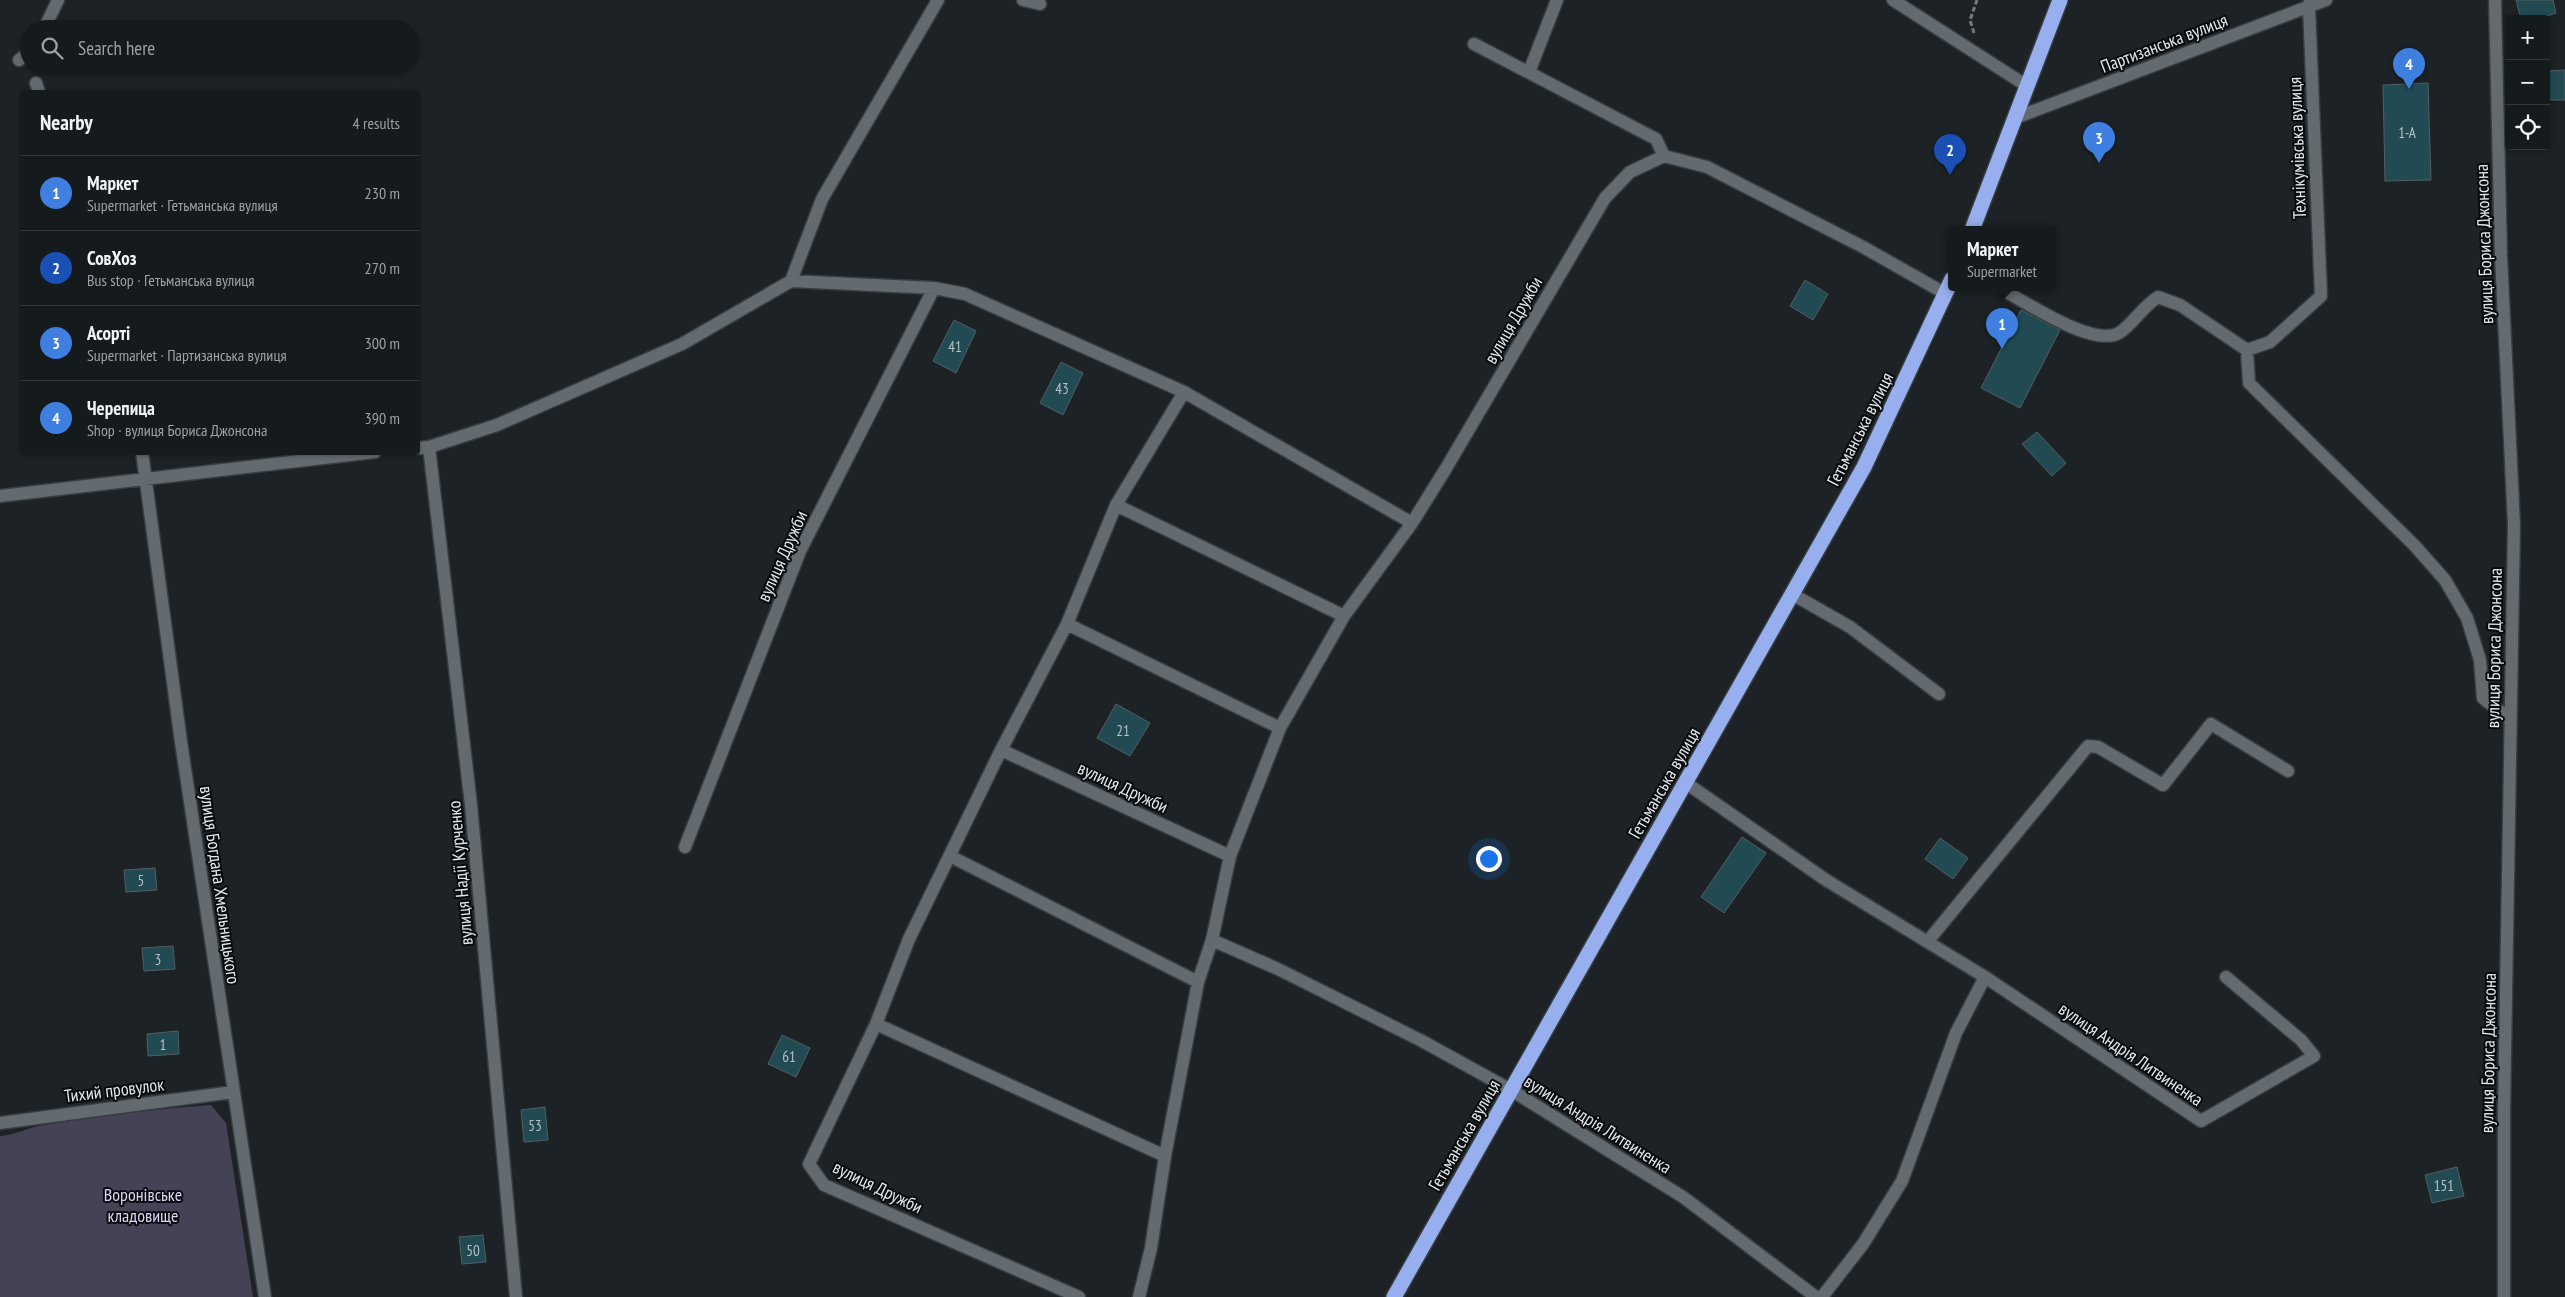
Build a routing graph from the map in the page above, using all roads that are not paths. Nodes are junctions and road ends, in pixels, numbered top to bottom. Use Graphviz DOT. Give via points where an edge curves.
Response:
graph roads {
  1 [pos="58,0"];
  2 [pos="938,0"];
  3 [pos="1023,0"];
  4 [pos="1557,0"];
  5 [pos="1893,0"];
  6 [pos="2060,0"];
  7 [pos="2326,0"];
  8 [pos="2495,0"];
  9 [pos="1040,4"];
  10 [pos="2310,4"];
  11 [pos="48,20"];
  12 [pos="1474,44"];
  13 [pos="1528,72"];
  14 [pos="2027,86"];
  15 [pos="2015,118"];
  16 [pos="1664,156"];
  17 [pos="1974,226"];
  18 [pos="791,281"];
  19 [pos="934,288"];
  20 [pos="1948,289"];
  21 [pos="2005,291"];
  22 [pos="1946,294"];
  23 [pos="2247,350"];
  24 [pos="1184,392"];
  25 [pos="424,447"];
  26 [pos="142,455"];
  27 [pos="347,455"];
  28 [pos="145,477"];
  29 [pos="0,496"];
  30 [pos="1116,505"];
  31 [pos="1412,523"];
  32 [pos="1792,594"];
  33 [pos="1344,616"];
  34 [pos="1067,624"];
  35 [pos="1939,694"];
  36 [pos="2511,720"];
  37 [pos="1280,728"];
  38 [pos="1001,750"];
  39 [pos="2288,771"];
  40 [pos="1686,783"];
  41 [pos="685,848"];
  42 [pos="950,856"];
  43 [pos="1230,856"];
  44 [pos="1212,940"];
  45 [pos="1928,941"];
  46 [pos="2226,976"];
  47 [pos="1985,977"];
  48 [pos="1198,982"];
  49 [pos="876,1024"];
  50 [pos="1511,1090"];
  51 [pos="233,1092"];
  52 [pos="0,1123"];
  53 [pos="1165,1156"];
  54 [pos="265,1297"];
  55 [pos="516,1297"];
  56 [pos="1079,1297"];
  57 [pos="1139,1297"];
  58 [pos="1394,1297"];
  59 [pos="1816,1297"];
  60 [pos="1822,1297"];
  61 [pos="2504,1297"];
  1 -- 11 [label="street"];
  2 -- 18 [label="street" via="822,199"];
  3 -- 9 [label="street"];
  4 -- 13 [label="street"];
  5 -- 14 [label="street"];
  6 -- 14 [label="highway"];
  7 -- 10 [label="street, Партизанська вулиця"];
  8 -- 36 [label="street, вулиця Бориса Джонсона" via="2501,256 2514,525"];
  10 -- 15 [label="street, Партизанська вулиця"];
  10 -- 23 [label="street, Технікумівська вулиця" via="2321,296 2270,342"];
  12 -- 13 [label="street"];
  13 -- 16 [label="street" via="1656,139"];
  14 -- 15 [label="highway"];
  15 -- 17 [label="highway"];
  16 -- 22 [label="street" via="1707,168 1863,247"];
  16 -- 31 [label="street, вулиця Дружби" via="1630,172 1605,198"];
  18 -- 19 [label="street"];
  18 -- 25 [label="street" via="682,344 497,425"];
  19 -- 24 [label="street" via="965,294"];
  19 -- 41 [label="street, вулиця Дружби" via="800,551"];
  20 -- 22 [label="highway, Гетьманська вулиця"];
  21 -- 23 [label="street" via="2083,333 2102,338 2126,328 2136,314 2158,296 2180,305"];
  22 -- 32 [label="highway, Гетьманська вулиця" via="1864,467"];
  23 -- 36 [label="street" via="2249,383 2415,546 2445,580 2467,618 2480,660 2483,698"];
  24 -- 30 [label="street, вулиця Дружби"];
  24 -- 31 [label="street"];
  25 -- 55 [label="street, вулиця Надії Курченко" via="471,804"];
  26 -- 28 [label="street, вулиця Богдана Хмельницького"];
  27 -- 28 [label="street"];
  28 -- 29 [label="street"];
  28 -- 51 [label="street, вулиця Богдана Хмельницького"];
  30 -- 33 [label="street"];
  30 -- 34 [label="street, вулиця Дружби"];
  31 -- 33 [label="street, вулиця Дружби"];
  32 -- 35 [label="street" via="1850,628"];
  32 -- 40 [label="highway, Гетьманська вулиця"];
  33 -- 37 [label="street, вулиця Дружби"];
  34 -- 37 [label="street"];
  34 -- 38 [label="street, вулиця Дружби"];
  36 -- 61 [label="street, вулиця Бориса Джонсона"];
  37 -- 43 [label="street, вулиця Дружби"];
  38 -- 42 [label="street, вулиця Дружби"];
  38 -- 43 [label="street, вулиця Дружби"];
  39 -- 45 [label="street" via="2211,724 2162,785 2098,747 2088,746"];
  40 -- 45 [label="street, вулиця Андрія Литвиненка" via="1826,880"];
  40 -- 50 [label="highway, Гетьманська вулиця"];
  42 -- 48 [label="street"];
  42 -- 49 [label="street, вулиця Дружби" via="909,939"];
  43 -- 44 [label="street, вулиця Дружби"];
  44 -- 48 [label="street, вулиця Дружби"];
  44 -- 50 [label="street, вулиця Андрія Литвиненка" via="1422,1041"];
  45 -- 47 [label="street, вулиця Андрія Литвиненка"];
  46 -- 47 [label="street, вулиця Андрія Литвиненка" via="2301,1040 2314,1056 2200,1121"];
  47 -- 60 [label="street" via="1956,1033 1902,1181 1863,1244"];
  48 -- 53 [label="street, вулиця Дружби"];
  49 -- 53 [label="street"];
  49 -- 56 [label="street, вулиця Дружби" via="809,1164 824,1184"];
  50 -- 58 [label="highway, Гетьманська вулиця"];
  50 -- 59 [label="street, вулиця Андрія Литвиненка" via="1683,1197"];
  51 -- 52 [label="street, Тихий провулок"];
  51 -- 54 [label="street, вулиця Богдана Хмельницького"];
  53 -- 57 [label="street, вулиця Дружби"];
}
